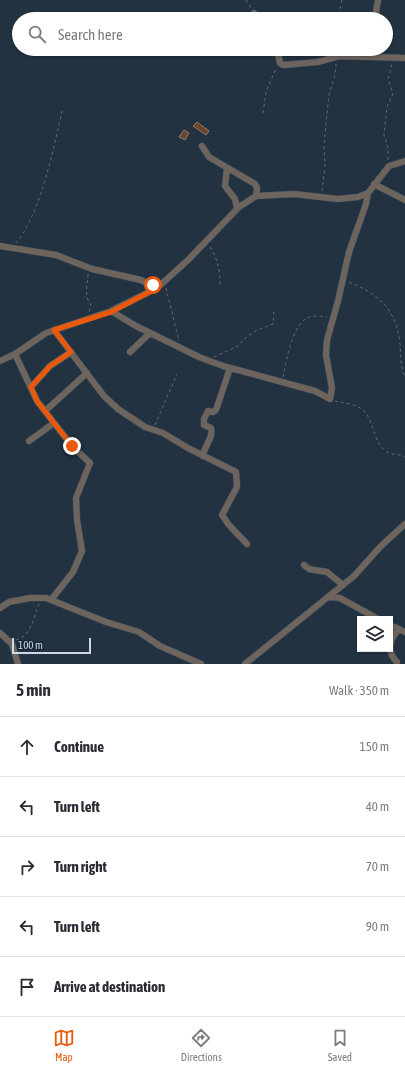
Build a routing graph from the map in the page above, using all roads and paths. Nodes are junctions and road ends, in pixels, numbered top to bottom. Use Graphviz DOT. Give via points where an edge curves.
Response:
graph roads {
  1 [pos="246,0"];
  2 [pos="342,0"];
  3 [pos="370,0"];
  4 [pos="377,2"];
  5 [pos="254,12"];
  6 [pos="339,12"];
  7 [pos="376,12"];
  8 [pos="278,56"];
  9 [pos="386,56"];
  10 [pos="336,57"];
  11 [pos="405,58"];
  12 [pos="280,63"];
  13 [pos="62,111"];
  14 [pos="263,113"];
  15 [pos="202,146"];
  16 [pos="405,161"];
  17 [pos="388,166"];
  18 [pos="227,168"];
  19 [pos="374,184"];
  20 [pos="368,193"];
  21 [pos="256,196"];
  22 [pos="322,197"];
  23 [pos="405,200"];
  24 [pos="237,208"];
  25 [pos="206,241"];
  26 [pos="0,246"];
  27 [pos="13,247"];
  28 [pos="87,267"];
  29 [pos="342,280"];
  30 [pos="166,282"];
  31 [pos="220,285"];
  32 [pos="157,288"];
  33 [pos="274,311"];
  34 [pos="111,312"];
  35 [pos="334,317"];
  36 [pos="84,320"];
  37 [pos="54,330"];
  38 [pos="150,333"];
  39 [pos="182,349"];
  40 [pos="71,352"];
  41 [pos="130,352"];
  42 [pos="15,354"];
  43 [pos="207,360"];
  44 [pos="0,361"];
  45 [pos="230,368"];
  46 [pos="87,373"];
  47 [pos="177,374"];
  48 [pos="405,377"];
  49 [pos="282,381"];
  50 [pos="31,387"];
  51 [pos="330,398"];
  52 [pos="45,411"];
  53 [pos="54,423"];
  54 [pos="152,430"];
  55 [pos="29,441"];
  56 [pos="203,456"];
  57 [pos="405,457"];
  58 [pos="405,524"];
  59 [pos="247,544"];
  60 [pos="304,566"];
  61 [pos="343,585"];
  62 [pos="329,597"];
  63 [pos="42,598"];
  64 [pos="51,600"];
  65 [pos="0,608"];
  66 [pos="373,616"];
  67 [pos="393,626"];
  68 [pos="398,629"];
  69 [pos="405,632"];
  70 [pos="0,633"];
  71 [pos="9,640"];
  72 [pos="397,662"];
  73 [pos="18,664"];
  74 [pos="201,664"];
  75 [pos="245,664"];
  1 -- 5 [label="path"];
  2 -- 6 [label="path"];
  3 -- 4 [label="street"];
  4 -- 7 [label="street"];
  8 -- 12 [label="street"];
  9 -- 10 [label="street"];
  9 -- 11 [label="street"];
  9 -- 17 [label="path" via="388,79 393,94 387,107 384,135 388,148"];
  10 -- 12 [label="street" via="313,63"];
  10 -- 22 [label="path" via="324,144"];
  12 -- 14 [label="path" via="266,92"];
  13 -- 27 [label="path" via="38,201 23,235"];
  15 -- 18 [label="street" via="209,157"];
  16 -- 17 [label="street"];
  17 -- 19 [label="street"];
  18 -- 21 [label="street" via="255,184"];
  18 -- 24 [label="street" via="225,186 235,199"];
  19 -- 20 [label="street"];
  19 -- 23 [label="street"];
  20 -- 22 [label="street" via="351,199"];
  20 -- 29 [label="street"];
  21 -- 22 [label="street" via="294,194"];
  21 -- 24 [label="street"];
  24 -- 25 [label="street"];
  25 -- 30 [label="street"];
  25 -- 31 [label="path" via="218,260"];
  26 -- 27 [label="street"];
  27 -- 28 [label="street" via="56,254"];
  28 -- 32 [label="street" via="141,280"];
  28 -- 36 [label="path" via="86,296 91,307"];
  29 -- 35 [label="street"];
  29 -- 48 [label="path" via="369,291 389,310 396,322"];
  30 -- 32 [label="street"];
  30 -- 39 [label="path" via="168,300"];
  32 -- 34 [label="street"];
  33 -- 43 [label="path" via="273,324 257,330 238,346"];
  34 -- 36 [label="street"];
  34 -- 38 [label="street"];
  35 -- 49 [label="path" via="304,320 292,340"];
  35 -- 51 [label="street" via="326,345 332,388"];
  36 -- 37 [label="street"];
  37 -- 40 [label="street"];
  37 -- 42 [label="street" via="38,337"];
  38 -- 39 [label="street"];
  38 -- 41 [label="street"];
  39 -- 43 [label="street"];
  40 -- 46 [label="street"];
  40 -- 50 [label="street" via="50,366"];
  42 -- 44 [label="street"];
  42 -- 50 [label="street"];
  43 -- 45 [label="street"];
  45 -- 49 [label="street"];
  45 -- 56 [label="street" via="216,410 208,411 204,419 204,425 211,428 212,432"];
  46 -- 52 [label="street"];
  46 -- 54 [label="street" via="112,404"];
  47 -- 54 [label="path"];
  49 -- 51 [label="street"];
  50 -- 52 [label="street"];
  51 -- 57 [label="path" via="363,410 375,436 386,451"];
  52 -- 53 [label="street"];
  53 -- 55 [label="street"];
  53 -- 64 [label="street" via="90,464 76,498 82,551 73,572"];
  54 -- 56 [label="street" via="164,433"];
  56 -- 59 [label="street" via="237,473 237,487 222,515 232,530"];
  58 -- 61 [label="street"];
  60 -- 61 [label="street" via="328,572"];
  61 -- 62 [label="street"];
  62 -- 66 [label="street" via="335,596"];
  62 -- 75 [label="street"];
  63 -- 64 [label="street"];
  63 -- 65 [label="street" via="10,602"];
  63 -- 71 [label="path" via="25,636"];
  64 -- 74 [label="street" via="139,632 160,646"];
  67 -- 68 [label="street"];
  68 -- 69 [label="street"];
  68 -- 72 [label="street" via="392,637 390,648 392,658"];
  70 -- 71 [label="street"];
  71 -- 73 [label="street" via="14,647"];
}
